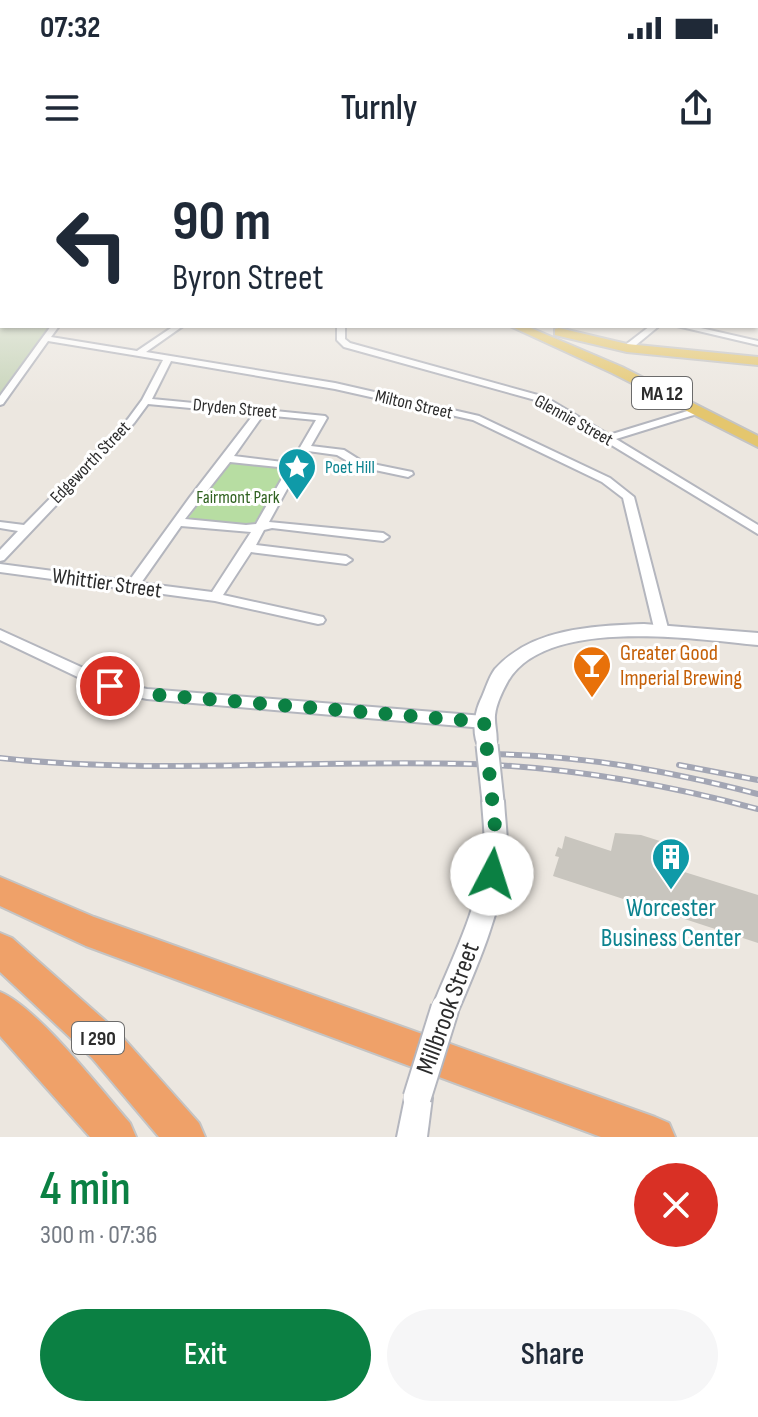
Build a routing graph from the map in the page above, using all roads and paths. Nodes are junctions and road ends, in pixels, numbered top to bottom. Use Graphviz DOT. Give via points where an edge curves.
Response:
graph roads {
  1 [pos="53,328"];
  2 [pos="176,328"];
  3 [pos="341,328"];
  4 [pos="521,328"];
  5 [pos="548,328"];
  6 [pos="652,328"];
  7 [pos="690,328"];
  8 [pos="45,338"];
  9 [pos="587,340"];
  10 [pos="758,343"];
  11 [pos="565,347"];
  12 [pos="627,348"];
  13 [pos="650,351"];
  14 [pos="138,354"];
  15 [pos="168,358"];
  16 [pos="758,361"];
  17 [pos="609,367"];
  18 [pos="146,401"];
  19 [pos="0,402"];
  20 [pos="261,410"];
  21 [pos="697,411"];
  22 [pos="610,438"];
  23 [pos="758,442"];
  24 [pos="305,448"];
  25 [pos="226,458"];
  26 [pos="294,466"];
  27 [pos="408,474"];
  28 [pos="179,522"];
  29 [pos="0,525"];
  30 [pos="260,527"];
  31 [pos="27,529"];
  32 [pos="758,530"];
  33 [pos="383,537"];
  34 [pos="248,548"];
  35 [pos="0,557"];
  36 [pos="346,560"];
  37 [pos="0,568"];
  38 [pos="133,585"];
  39 [pos="215,597"];
  40 [pos="318,620"];
  41 [pos="662,632"];
  42 [pos="0,635"];
  43 [pos="758,639"];
  44 [pos="484,722"];
  45 [pos="0,891"];
  46 [pos="0,949"];
  47 [pos="0,1010"];
  48 [pos="116,1137"];
  49 [pos="185,1137"];
  50 [pos="412,1137"];
  51 [pos="655,1137"];
  1 -- 8 [label="street"];
  2 -- 14 [label="street"];
  3 -- 22 [label="street, Glennie Street" via="346,344 542,399"];
  4 -- 11 [label="main road, MA 12"];
  5 -- 9 [label="main road, MA 12"];
  6 -- 12 [label="street"];
  7 -- 10 [label="street"];
  8 -- 14 [label="street, Milton Street"];
  8 -- 19 [label="street"];
  9 -- 11 [label="main road" via="592,344 588,348"];
  9 -- 12 [label="main road, MA 12"];
  11 -- 17 [label="main road, MA 12"];
  12 -- 13 [label="main road, MA 12"];
  13 -- 16 [label="main road, MA 12"];
  13 -- 17 [label="main road" via="619,353 608,360"];
  14 -- 15 [label="street, Milton Street"];
  15 -- 18 [label="street, Edgeworth Street"];
  15 -- 41 [label="street, Milton Street" via="335,386 476,418 615,485 631,503"];
  17 -- 21 [label="main road, MA 12"];
  18 -- 20 [label="street, Dryden Street"];
  18 -- 31 [label="street, Edgeworth Street"];
  20 -- 24 [label="street, Dryden Street" via="322,418"];
  20 -- 25 [label="street"];
  21 -- 22 [label="street"];
  21 -- 23 [label="main road, MA 12"];
  22 -- 32 [label="street, Glennie Street"];
  24 -- 26 [label="street"];
  24 -- 27 [label="street" via="340,452 360,464"];
  25 -- 26 [label="street"];
  25 -- 28 [label="street"];
  26 -- 30 [label="street"];
  28 -- 30 [label="street"];
  28 -- 38 [label="street"];
  29 -- 31 [label="street"];
  30 -- 33 [label="street"];
  30 -- 34 [label="street"];
  31 -- 35 [label="street, Edgeworth Street"];
  34 -- 36 [label="street"];
  34 -- 39 [label="street"];
  37 -- 38 [label="street, Whittier Street"];
  38 -- 39 [label="street, Whittier Street"];
  39 -- 40 [label="street, Whittier Street"];
  41 -- 43 [label="main road, Millbrook Street"];
  41 -- 44 [label="main road, Millbrook Street" via="583,631 539,647 502,675"];
  42 -- 44 [label="street" via="110,686 147,694"];
  44 -- 50 [label="main road, Millbrook Street, bridge" via="495,858 417,1098"];
  45 -- 51 [label="highway" via="86,930"];
  46 -- 49 [label="highway, I 290" via="105,1045"];
  47 -- 48 [label="highway, I 290"];
}
